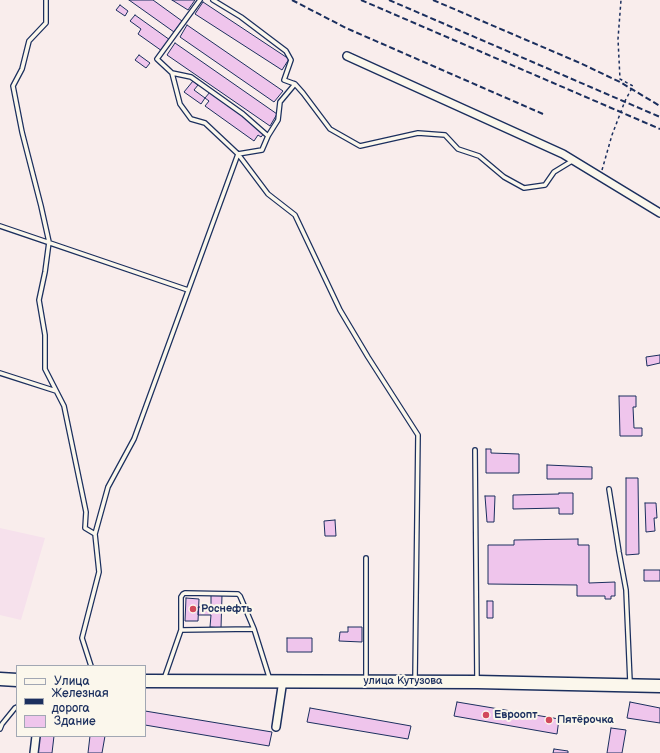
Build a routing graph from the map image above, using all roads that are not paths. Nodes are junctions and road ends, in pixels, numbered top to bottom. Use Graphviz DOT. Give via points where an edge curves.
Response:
graph roads {
  1 [pos="46,0"];
  2 [pos="200,0"];
  3 [pos="213,0"];
  4 [pos="347,56"];
  5 [pos="172,73"];
  6 [pos="295,84"];
  7 [pos="268,136"];
  8 [pos="238,154"];
  9 [pos="573,160"];
  10 [pos="660,213"];
  11 [pos="0,226"];
  12 [pos="49,242"];
  13 [pos="188,290"];
  14 [pos="0,373"];
  15 [pos="56,391"];
  16 [pos="475,450"];
  17 [pos="609,489"];
  18 [pos="95,534"];
  19 [pos="366,558"];
  20 [pos="254,629"];
  21 [pos="181,630"];
  22 [pos="91,665"];
  23 [pos="0,679"];
  24 [pos="16,680"];
  25 [pos="283,680"];
  26 [pos="146,681"];
  27 [pos="163,681"];
  28 [pos="270,681"];
  29 [pos="366,681"];
  30 [pos="416,682"];
  31 [pos="477,682"];
  32 [pos="630,686"];
  33 [pos="660,686"];
  34 [pos="16,708"];
  35 [pos="276,727"];
  36 [pos="0,729"];
  37 [pos="36,737"];
  38 [pos="34,753"];
  1 -- 12 [label="lane" via="46,22 29,41 22,70 13,86"];
  2 -- 5 [label="lane" via="157,59"];
  3 -- 6 [label="lane" via="241,17 286,51 291,60 284,80"];
  4 -- 9 [label="street"];
  5 -- 7 [label="lane" via="191,77 243,114"];
  5 -- 8 [label="lane" via="180,104 191,118 205,123"];
  6 -- 7 [label="lane" via="280,102 278,120"];
  6 -- 9 [label="lane" via="330,129 360,146 418,133 445,135 458,149 479,156 504,177 524,188 545,185 554,172"];
  7 -- 8 [label="lane" via="262,150"];
  8 -- 13 [label="lane"];
  8 -- 30 [label="lane" via="268,194 295,216 340,310 418,435"];
  9 -- 10 [label="street"];
  11 -- 12 [label="lane"];
  12 -- 13 [label="lane"];
  12 -- 15 [label="lane" via="39,300 44,334 45,370"];
  13 -- 18 [label="lane" via="134,439 108,487"];
  14 -- 15 [label="lane"];
  15 -- 18 [label="lane" via="64,406 86,512 86,528"];
  16 -- 31 [label="lane"];
  17 -- 32 [label="lane" via="626,590"];
  18 -- 22 [label="lane" via="99,572 82,638"];
  19 -- 29 [label="lane"];
  20 -- 21 [label="lane"];
  20 -- 21 [label="lane" via="238,594 185,593 181,597"];
  20 -- 28 [label="lane"];
  21 -- 27 [label="lane"];
  23 -- 24 [label="main road"];
  25 -- 28 [label="main road, улица Кутузова"];
  25 -- 29 [label="main road, улица Кутузова"];
  25 -- 35 [label="street"];
  26 -- 27 [label="main road, улица Кутузова"];
  27 -- 28 [label="main road, улица Кутузова"];
  29 -- 30 [label="main road, улица Кутузова"];
  30 -- 31 [label="main road, улица Кутузова"];
  31 -- 32 [label="main road, улица Кутузова"];
  32 -- 33 [label="main road, улица Кутузова"];
  34 -- 36 [label="lane"];
  37 -- 38 [label="street"];
}
